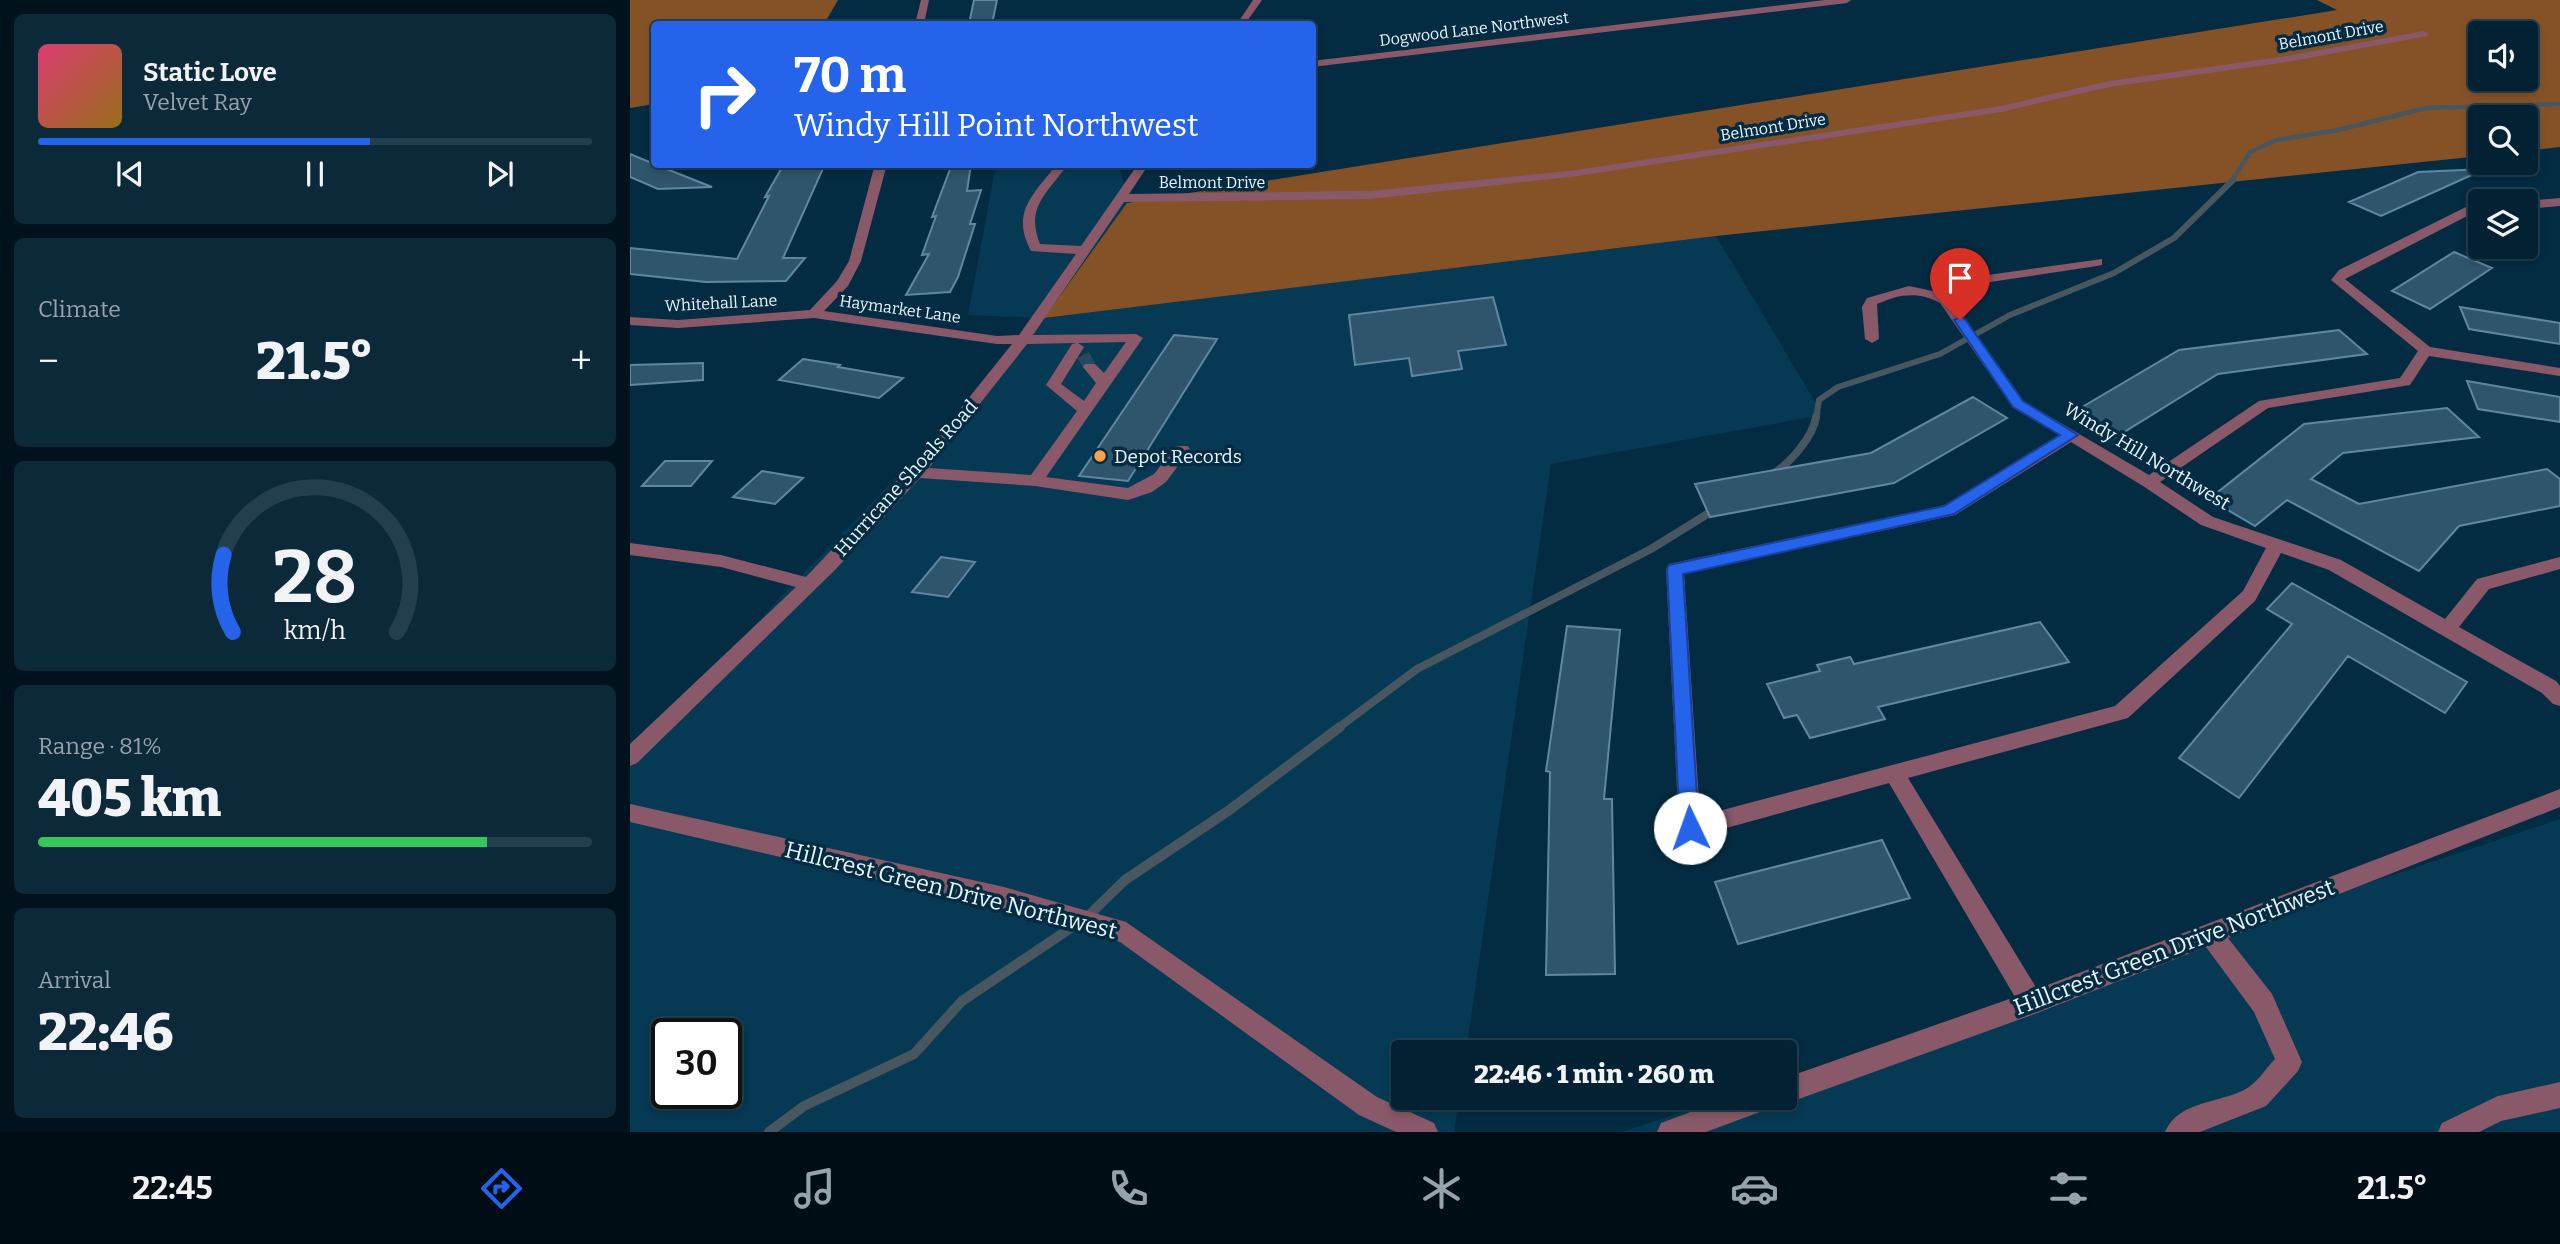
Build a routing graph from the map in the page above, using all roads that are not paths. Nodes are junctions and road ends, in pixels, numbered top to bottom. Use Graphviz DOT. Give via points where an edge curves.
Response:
graph roads {
  1 [pos="925,0"];
  2 [pos="1258,0"];
  3 [pos="1847,0"];
  4 [pos="920,21"];
  5 [pos="1243,21"];
  6 [pos="2424,34"];
  7 [pos="1316,64"];
  8 [pos="880,168"];
  9 [pos="1060,168"];
  10 [pos="1141,168"];
  11 [pos="1121,198"];
  12 [pos="2560,202"];
  13 [pos="2538,204"];
  14 [pos="2468,211"];
  15 [pos="1084,250"];
  16 [pos="2097,262"];
  17 [pos="1945,300"];
  18 [pos="814,314"];
  19 [pos="630,321"];
  20 [pos="1872,339"];
  21 [pos="1022,341"];
  22 [pos="2427,351"];
  23 [pos="1080,352"];
  24 [pos="2560,372"];
  25 [pos="1104,383"];
  26 [pos="1086,410"];
  27 [pos="2071,435"];
  28 [pos="1182,450"];
  29 [pos="916,472"];
  30 [pos="1035,481"];
  31 [pos="2149,482"];
  32 [pos="2276,545"];
  33 [pos="630,549"];
  34 [pos="2560,563"];
  35 [pos="809,584"];
  36 [pos="2447,629"];
  37 [pos="2560,698"];
  38 [pos="630,757"];
  39 [pos="1894,773"];
  40 [pos="2560,798"];
  41 [pos="630,813"];
  42 [pos="2210,934"];
  43 [pos="2032,1003"];
  44 [pos="1797,1087"];
  45 [pos="2560,1095"];
  46 [pos="1732,1110"];
  47 [pos="1425,1132"];
  48 [pos="1670,1132"];
  49 [pos="2178,1132"];
  50 [pos="2451,1132"];
  1 -- 4 [label="street"];
  2 -- 5 [label="street"];
  3 -- 7 [label="street, Dogwood Lane Northwest"];
  6 -- 11 [label="street, Belmont Drive" via="2109,84 2001,109 1577,173 1370,195"];
  8 -- 18 [label="street, Haymarket Lane" via="855,261 843,283"];
  9 -- 15 [label="street" via="1030,208 1027,227 1035,248"];
  10 -- 11 [label="street, Hurricane Shoals Road"];
  11 -- 15 [label="street, Hurricane Shoals Road"];
  12 -- 13 [label="street"];
  14 -- 22 [label="street" via="2338,280"];
  15 -- 21 [label="street, Hurricane Shoals Road"];
  16 -- 17 [label="street" via="1967,282 1951,289"];
  17 -- 20 [label="street" via="1916,290 1879,297 1869,307"];
  17 -- 27 [label="street, Windy Hill Northwest" via="2018,404"];
  18 -- 19 [label="street, Whitehall Lane" via="678,324"];
  18 -- 21 [label="street, Haymarket Lane"];
  21 -- 23 [label="street, Haymarket Lane"];
  21 -- 29 [label="street, Hurricane Shoals Road"];
  22 -- 24 [label="street"];
  22 -- 31 [label="street" via="2404,383 2264,404"];
  23 -- 25 [label="street"];
  23 -- 25 [label="street, Haymarket Lane" via="1136,338"];
  23 -- 26 [label="street" via="1053,385"];
  25 -- 26 [label="street"];
  26 -- 30 [label="street"];
  27 -- 31 [label="street, Windy Hill Northwest"];
  27 -- 39 [label="street" via="1949,511 1675,569 1690,828"];
  28 -- 30 [label="street" via="1166,475 1142,491 1128,494"];
  29 -- 30 [label="street"];
  29 -- 35 [label="street, Hurricane Shoals Road"];
  31 -- 32 [label="street, Windy Hill Northwest" via="2207,521"];
  32 -- 36 [label="street, Windy Hill Northwest" via="2334,565"];
  32 -- 39 [label="street" via="2249,596 2121,712"];
  33 -- 35 [label="street" via="721,561"];
  34 -- 36 [label="street" via="2483,584"];
  35 -- 38 [label="street, Hurricane Shoals Road"];
  36 -- 37 [label="street, Windy Hill Northwest" via="2549,687"];
  39 -- 43 [label="street"];
  40 -- 42 [label="street, Hillcrest Green Drive Northwest"];
  41 -- 47 [label="street, Hillcrest Green Drive Northwest" via="1004,898 1126,933 1368,1106"];
  42 -- 43 [label="street, Hillcrest Green Drive Northwest"];
  42 -- 49 [label="street" via="2263,1003 2288,1062 2257,1097 2198,1118"];
  43 -- 44 [label="street, Hillcrest Green Drive Northwest"];
  45 -- 50 [label="street" via="2498,1109"];
  46 -- 48 [label="street"];
}
